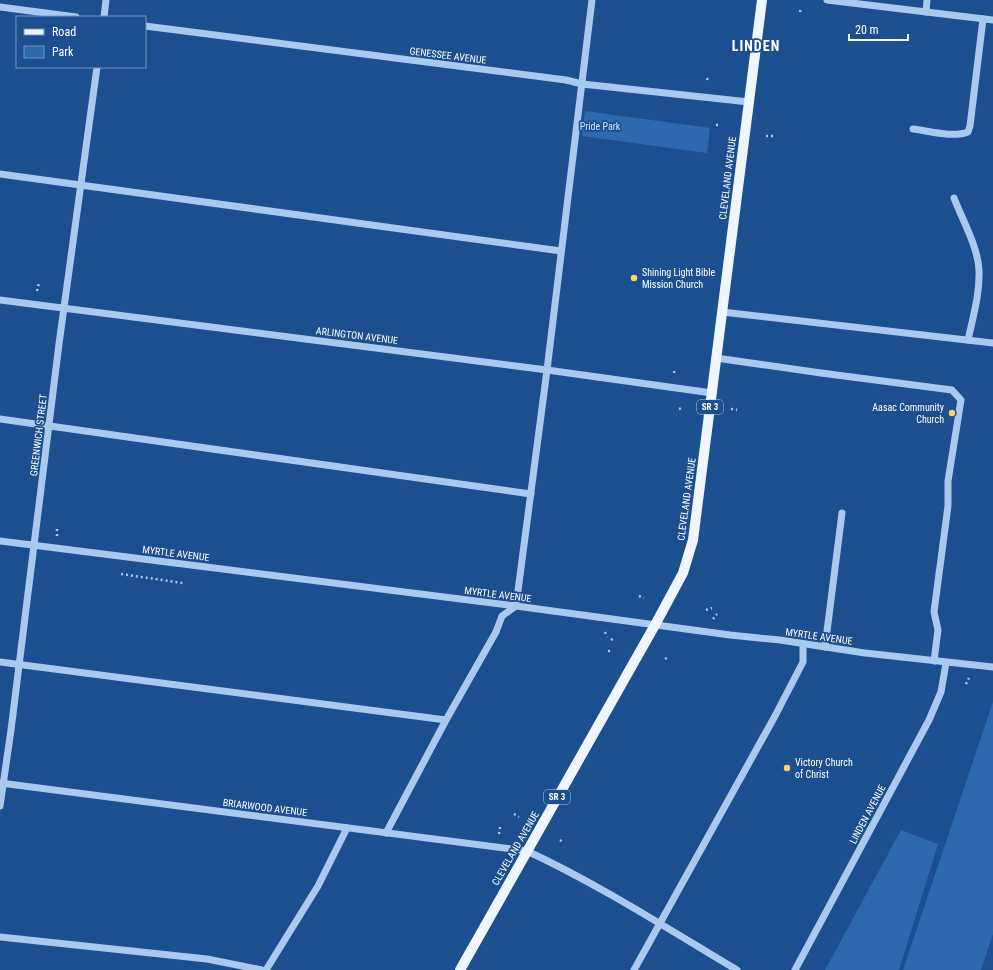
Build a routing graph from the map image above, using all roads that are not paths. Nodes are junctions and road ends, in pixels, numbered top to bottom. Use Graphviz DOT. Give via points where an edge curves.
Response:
graph roads {
  1 [pos="106,0"];
  2 [pos="592,0"];
  3 [pos="762,0"];
  4 [pos="827,0"];
  5 [pos="927,0"];
  6 [pos="0,7"];
  7 [pos="926,12"];
  8 [pos="68,16"];
  9 [pos="104,16"];
  10 [pos="983,19"];
  11 [pos="993,20"];
  12 [pos="146,26"];
  13 [pos="97,68"];
  14 [pos="582,84"];
  15 [pos="748,102"];
  16 [pos="913,129"];
  17 [pos="0,174"];
  18 [pos="81,184"];
  19 [pos="954,198"];
  20 [pos="561,251"];
  21 [pos="0,300"];
  22 [pos="65,308"];
  23 [pos="722,312"];
  24 [pos="968,340"];
  25 [pos="993,343"];
  26 [pos="716,358"];
  27 [pos="547,370"];
  28 [pos="712,393"];
  29 [pos="0,419"];
  30 [pos="50,426"];
  31 [pos="531,494"];
  32 [pos="842,512"];
  33 [pos="0,541"];
  34 [pos="34,545"];
  35 [pos="516,606"];
  36 [pos="655,625"];
  37 [pos="804,644"];
  38 [pos="825,647"];
  39 [pos="934,661"];
  40 [pos="0,662"];
  41 [pos="946,663"];
  42 [pos="19,665"];
  43 [pos="993,667"];
  44 [pos="446,720"];
  45 [pos="1,783"];
  46 [pos="0,806"];
  47 [pos="347,828"];
  48 [pos="386,833"];
  49 [pos="527,851"];
  50 [pos="660,925"];
  51 [pos="0,937"];
  52 [pos="262,970"];
  53 [pos="266,970"];
  54 [pos="460,970"];
  55 [pos="634,970"];
  56 [pos="737,970"];
  57 [pos="795,970"];
  1 -- 9 [label="street"];
  2 -- 14 [label="street"];
  3 -- 15 [label="main road, CLEVELAND AVENUE / SR 3"];
  4 -- 7 [label="street"];
  5 -- 7 [label="street"];
  6 -- 8 [label="street"];
  7 -- 10 [label="street"];
  10 -- 11 [label="street"];
  10 -- 16 [label="street" via="968,132 953,134"];
  12 -- 14 [label="street, GENESSEE AVENUE"];
  13 -- 18 [label="street, GREENWICH STREET"];
  14 -- 15 [label="street, GENESSEE AVENUE"];
  14 -- 20 [label="street"];
  15 -- 23 [label="main road, CLEVELAND AVENUE / SR 3"];
  17 -- 18 [label="street"];
  18 -- 20 [label="street"];
  18 -- 22 [label="street, GREENWICH STREET"];
  19 -- 24 [label="street" via="974,249 979,270 977,297"];
  20 -- 27 [label="street"];
  21 -- 22 [label="street, ARLINGTON AVENUE"];
  22 -- 27 [label="street, ARLINGTON AVENUE"];
  22 -- 30 [label="street, GREENWICH STREET"];
  23 -- 24 [label="street"];
  23 -- 26 [label="main road, CLEVELAND AVENUE / SR 3"];
  24 -- 25 [label="street"];
  26 -- 28 [label="main road, CLEVELAND AVENUE / SR 3"];
  26 -- 39 [label="street" via="952,390 961,400 948,481 948,506 934,612 938,630"];
  27 -- 28 [label="street, ARLINGTON AVENUE"];
  27 -- 31 [label="street"];
  28 -- 36 [label="main road, CLEVELAND AVENUE / SR 3" via="693,540 683,573"];
  29 -- 30 [label="street"];
  30 -- 31 [label="street"];
  30 -- 34 [label="street, GREENWICH STREET"];
  31 -- 35 [label="street"];
  32 -- 38 [label="street"];
  33 -- 34 [label="street, MYRTLE AVENUE"];
  34 -- 35 [label="street, MYRTLE AVENUE"];
  34 -- 42 [label="street, GREENWICH STREET"];
  35 -- 36 [label="street, MYRTLE AVENUE"];
  35 -- 44 [label="street" via="502,616 496,632"];
  36 -- 37 [label="street, MYRTLE AVENUE"];
  36 -- 49 [label="main road, CLEVELAND AVENUE / SR 3"];
  37 -- 38 [label="street, MYRTLE AVENUE"];
  37 -- 50 [label="street" via="804,662"];
  38 -- 39 [label="street, MYRTLE AVENUE"];
  39 -- 41 [label="street, MYRTLE AVENUE"];
  40 -- 42 [label="street"];
  41 -- 43 [label="street, MYRTLE AVENUE"];
  41 -- 57 [label="street, LINDEN AVENUE" via="941,692 929,720"];
  42 -- 44 [label="street"];
  42 -- 45 [label="street, GREENWICH STREET"];
  44 -- 48 [label="street"];
  45 -- 46 [label="street, GREENWICH STREET"];
  45 -- 47 [label="street, BRIARWOOD AVENUE"];
  47 -- 48 [label="street, BRIARWOOD AVENUE"];
  47 -- 53 [label="street" via="318,886"];
  48 -- 49 [label="street, BRIARWOOD AVENUE"];
  49 -- 50 [label="street, BRIARWOOD AVENUE" via="552,862"];
  49 -- 54 [label="main road, CLEVELAND AVENUE / SR 3"];
  50 -- 55 [label="street"];
  50 -- 56 [label="street, BRIARWOOD AVENUE"];
  51 -- 52 [label="street" via="207,959"];
}
